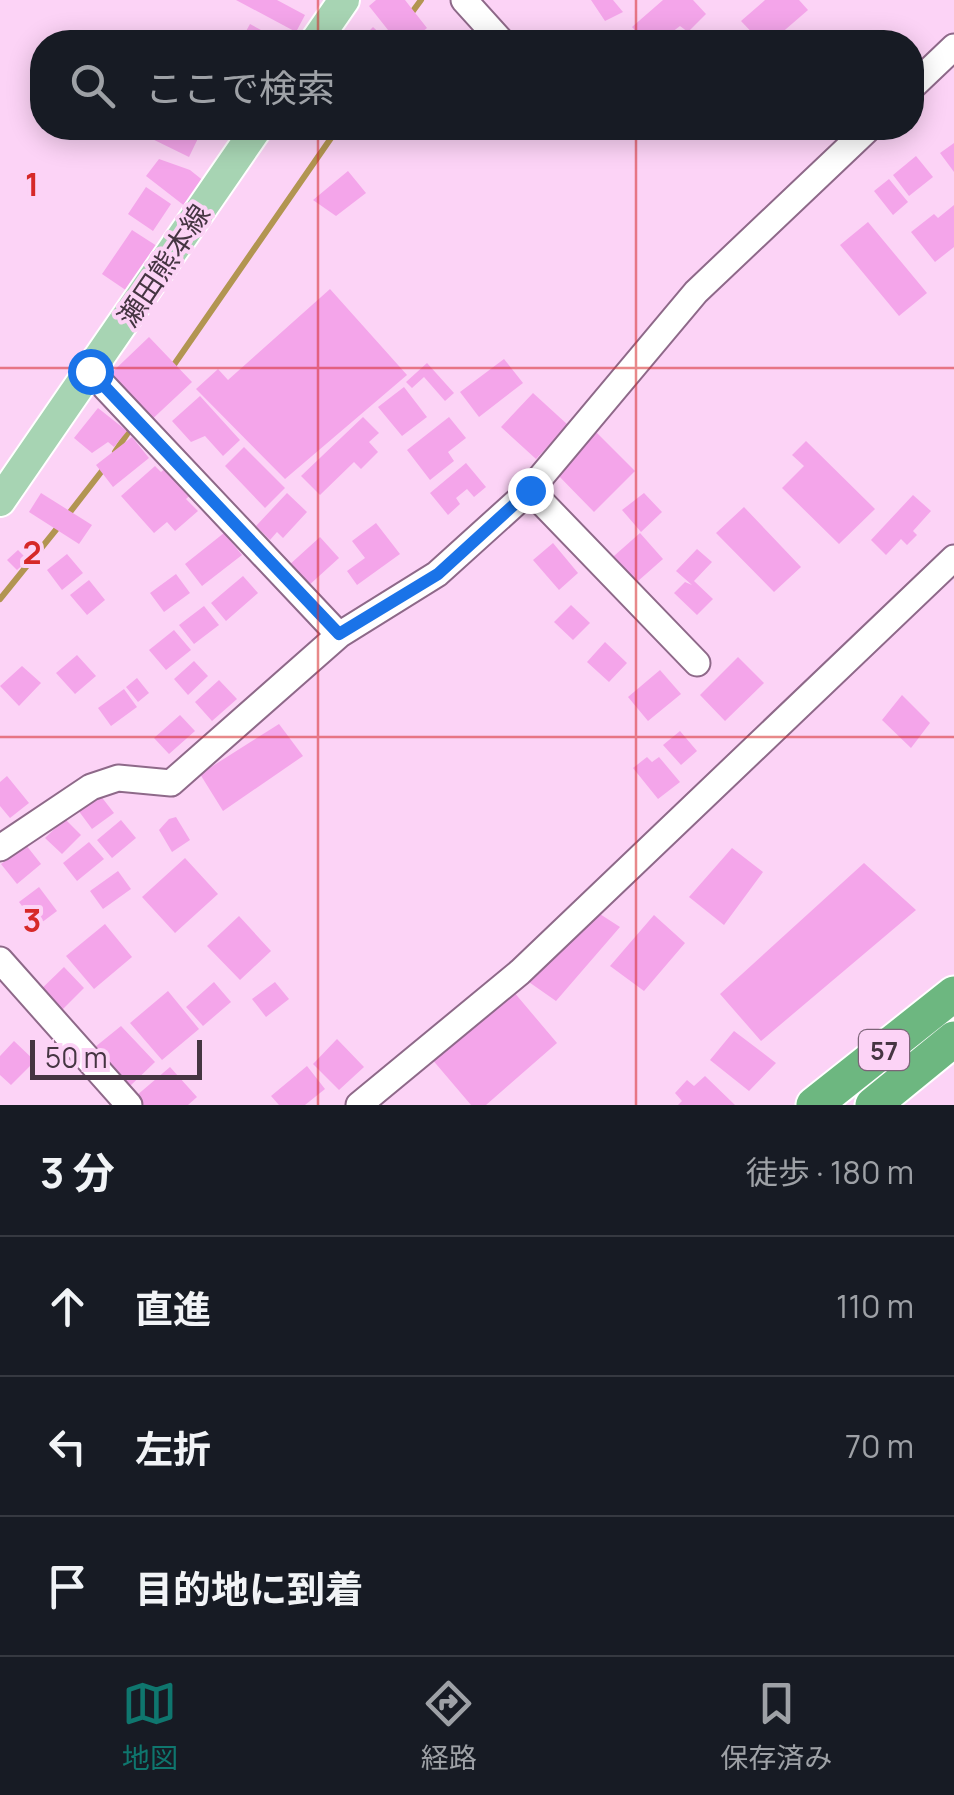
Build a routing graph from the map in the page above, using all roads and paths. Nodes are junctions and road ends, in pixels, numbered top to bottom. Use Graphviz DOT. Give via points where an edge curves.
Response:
graph roads {
  1 [pos="344,0"];
  2 [pos="464,0"];
  3 [pos="323,30"];
  4 [pos="491,30"];
  5 [pos="954,46"];
  6 [pos="924,75"];
  7 [pos="249,140"];
  8 [pos="856,140"];
  9 [pos="90,371"];
  10 [pos="530,490"];
  11 [pos="0,501"];
  12 [pos="954,558"];
  13 [pos="339,634"];
  14 [pos="697,663"];
  15 [pos="0,848"];
  16 [pos="0,960"];
  17 [pos="954,994"];
  18 [pos="954,1038"];
  19 [pos="129,1105"];
  20 [pos="359,1105"];
  21 [pos="814,1105"];
  22 [pos="873,1105"];
  1 -- 3 [label="main road"];
  2 -- 4 [label="street"];
  5 -- 6 [label="street"];
  7 -- 9 [label="main road, 瀬田熊本線"];
  8 -- 10 [label="street" via="696,292"];
  9 -- 11 [label="main road, 瀬田熊本線"];
  9 -- 13 [label="street"];
  10 -- 13 [label="street" via="438,574"];
  10 -- 14 [label="street"];
  12 -- 20 [label="street" via="520,972"];
  13 -- 15 [label="street" via="170,783 118,778 91,787"];
  16 -- 19 [label="street"];
  17 -- 21 [label="highway, 57"];
  18 -- 22 [label="highway, 57"];
}
